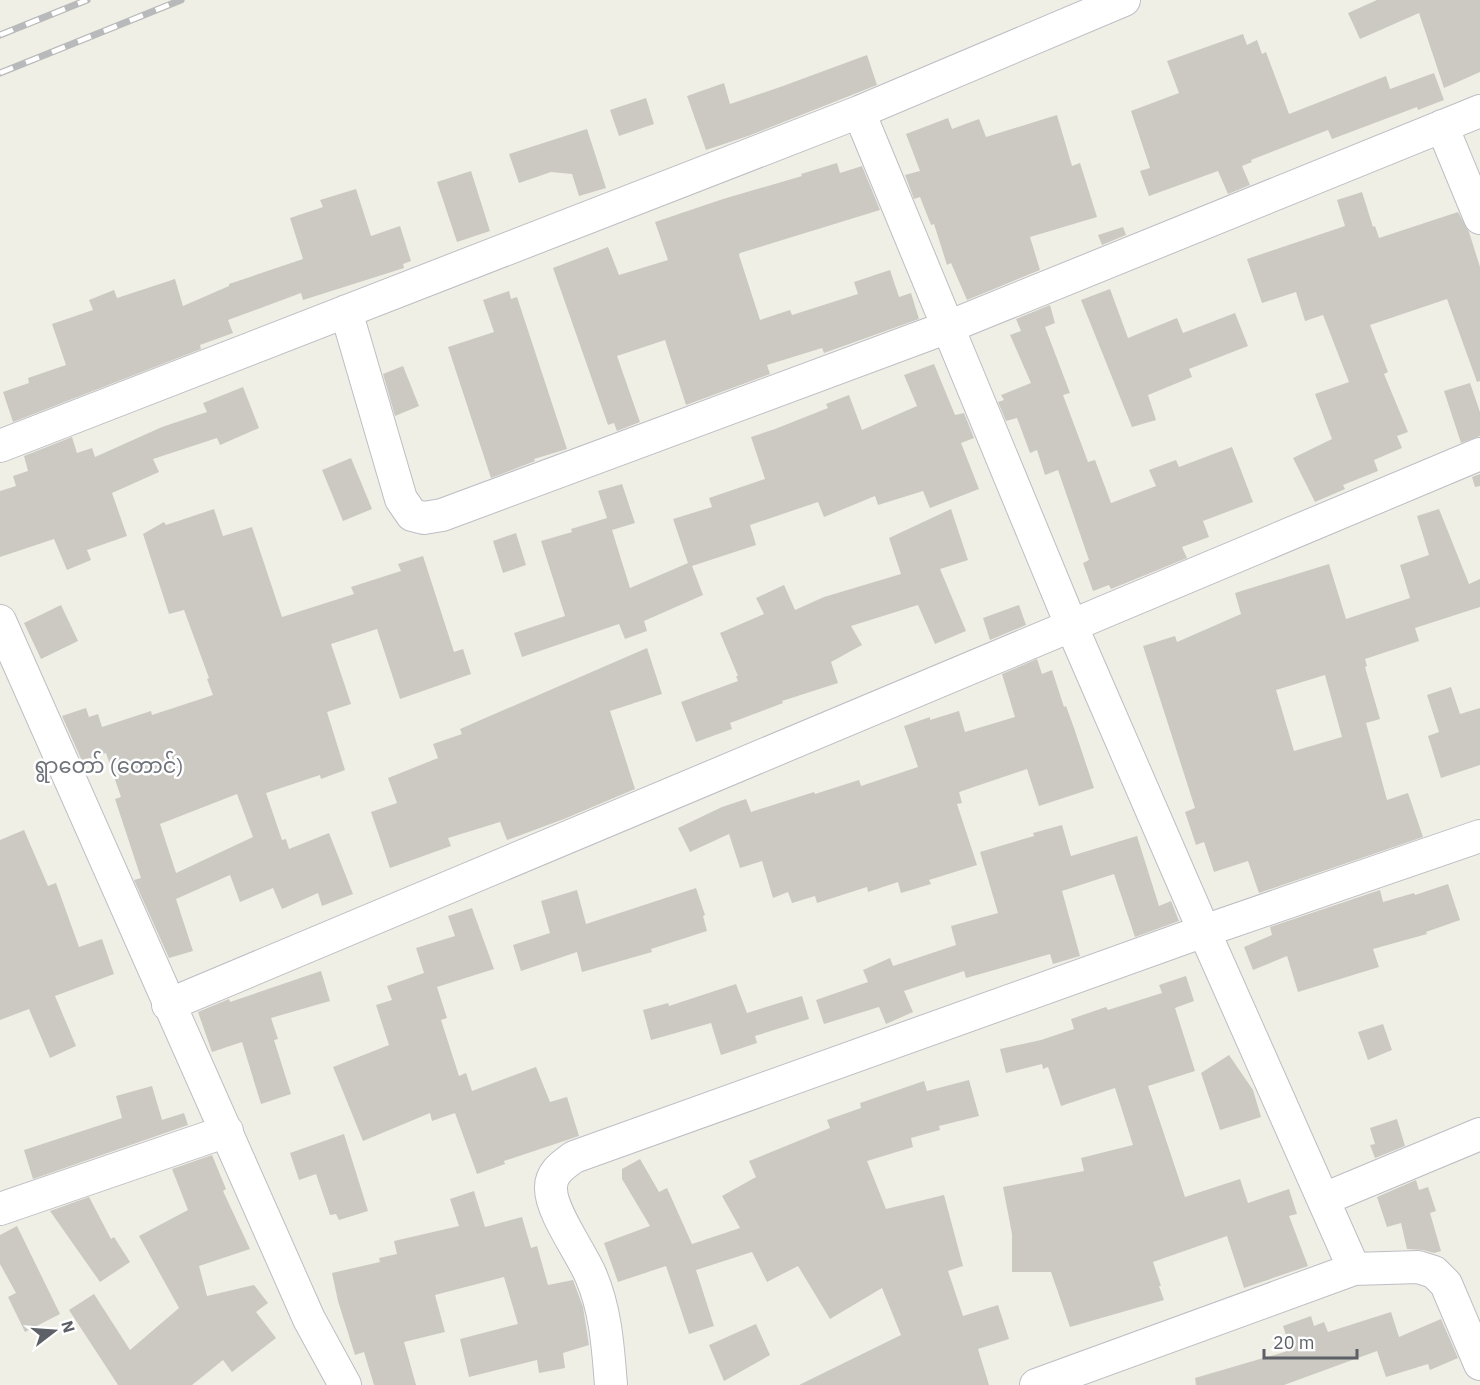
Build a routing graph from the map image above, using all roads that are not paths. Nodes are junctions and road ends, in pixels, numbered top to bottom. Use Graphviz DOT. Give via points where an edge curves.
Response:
graph roads {
  1 [pos="1124,0"];
  2 [pos="1480,111"];
  3 [pos="859,112"];
  4 [pos="1442,126"];
  5 [pos="1480,218"];
  6 [pos="346,311"];
  7 [pos="948,327"];
  8 [pos="0,446"];
  9 [pos="1480,454"];
  10 [pos="0,621"];
  11 [pos="1072,627"];
  12 [pos="1480,836"];
  13 [pos="1204,931"];
  14 [pos="168,1005"];
  15 [pos="227,1131"];
  16 [pos="1480,1134"];
  17 [pos="1324,1199"];
  18 [pos="0,1209"];
  19 [pos="1354,1269"];
  20 [pos="1480,1364"];
  21 [pos="345,1385"];
  22 [pos="611,1385"];
  23 [pos="1036,1385"];
  1 -- 3 [label="street"];
  2 -- 4 [label="street"];
  3 -- 6 [label="street"];
  3 -- 7 [label="street"];
  4 -- 5 [label="street"];
  4 -- 7 [label="street"];
  6 -- 7 [label="street" via="401,499 412,515 424,518"];
  6 -- 8 [label="street"];
  7 -- 11 [label="street"];
  9 -- 11 [label="street"];
  10 -- 14 [label="street"];
  11 -- 13 [label="street"];
  11 -- 14 [label="street"];
  12 -- 13 [label="street"];
  13 -- 17 [label="street"];
  13 -- 22 [label="street" via="574,1157 555,1171 550,1189 557,1212 592,1277 606,1325"];
  14 -- 15 [label="street"];
  15 -- 18 [label="street"];
  15 -- 21 [label="street" via="309,1318"];
  16 -- 17 [label="street"];
  17 -- 19 [label="street"];
  19 -- 20 [label="street" via="1418,1267 1434,1272 1446,1284"];
  19 -- 23 [label="street"];
}
